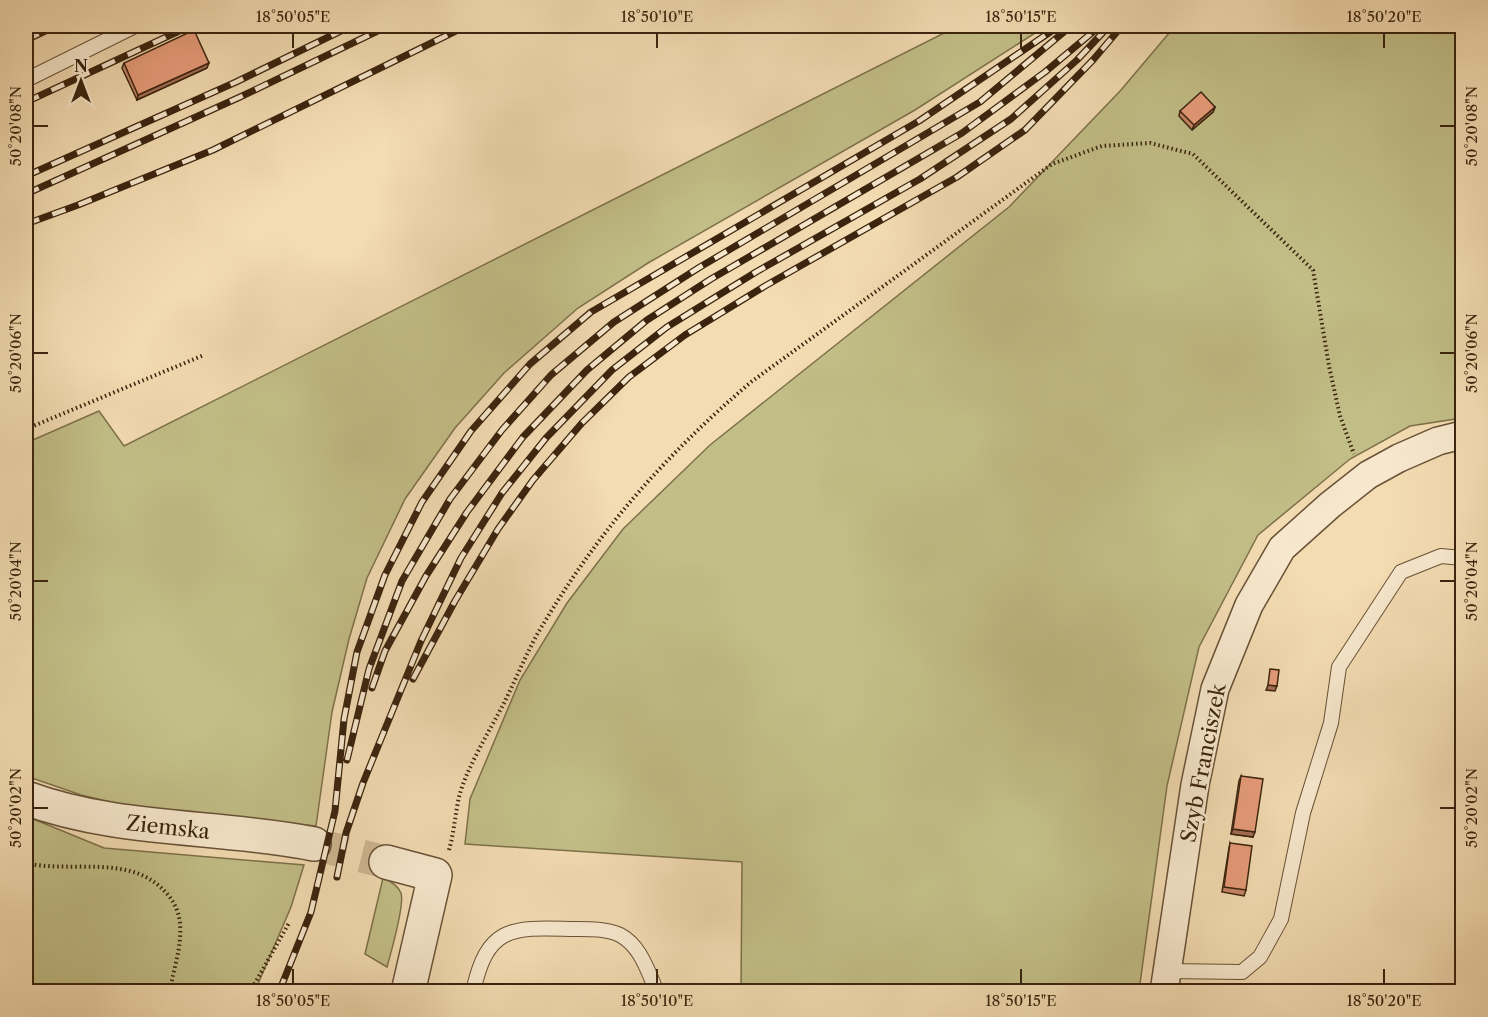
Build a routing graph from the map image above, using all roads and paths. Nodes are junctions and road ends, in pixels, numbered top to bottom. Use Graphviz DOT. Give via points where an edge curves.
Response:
graph roads {
  1 [pos="135,26"];
  2 [pos="26,80"];
  3 [pos="204,355"];
  4 [pos="26,429"];
  5 [pos="1462,435"];
  6 [pos="1368,475"];
  7 [pos="1462,558"];
  8 [pos="26,798"];
  9 [pos="314,844"];
  10 [pos="386,862"];
  11 [pos="26,863"];
  12 [pos="435,875"];
  13 [pos="289,923"];
  14 [pos="1166,981"];
  15 [pos="170,992"];
  16 [pos="249,992"];
  17 [pos="408,992"];
  18 [pos="473,992"];
  19 [pos="657,992"];
  1 -- 2 [label="lane"];
  3 -- 4 [label="path"];
  5 -- 6 [label="street, Szyb Franciszek" via="1438,441"];
  6 -- 12 [label="path" via="1350,449 1340,416 1313,270 1193,154 1150,143 1102,146 1052,164 751,382 672,454 620,512 546,619 459,796 448,854"];
  6 -- 14 [label="street, Szyb Franciszek" via="1282,548 1249,605 1215,689 1195,785"];
  7 -- 14 [label="lane" via="1441,556 1401,572 1339,667 1331,723 1303,813 1281,919 1260,957 1242,972"];
  8 -- 9 [label="street, Ziemska" via="124,823"];
  10 -- 12 [label="street"];
  11 -- 15 [label="path" via="136,872 158,883 175,903 180,923 178,959"];
  12 -- 17 [label="street"];
  13 -- 16 [label="path"];
  18 -- 19 [label="lane" via="488,949 504,933 534,927 619,934 636,948"];
}
